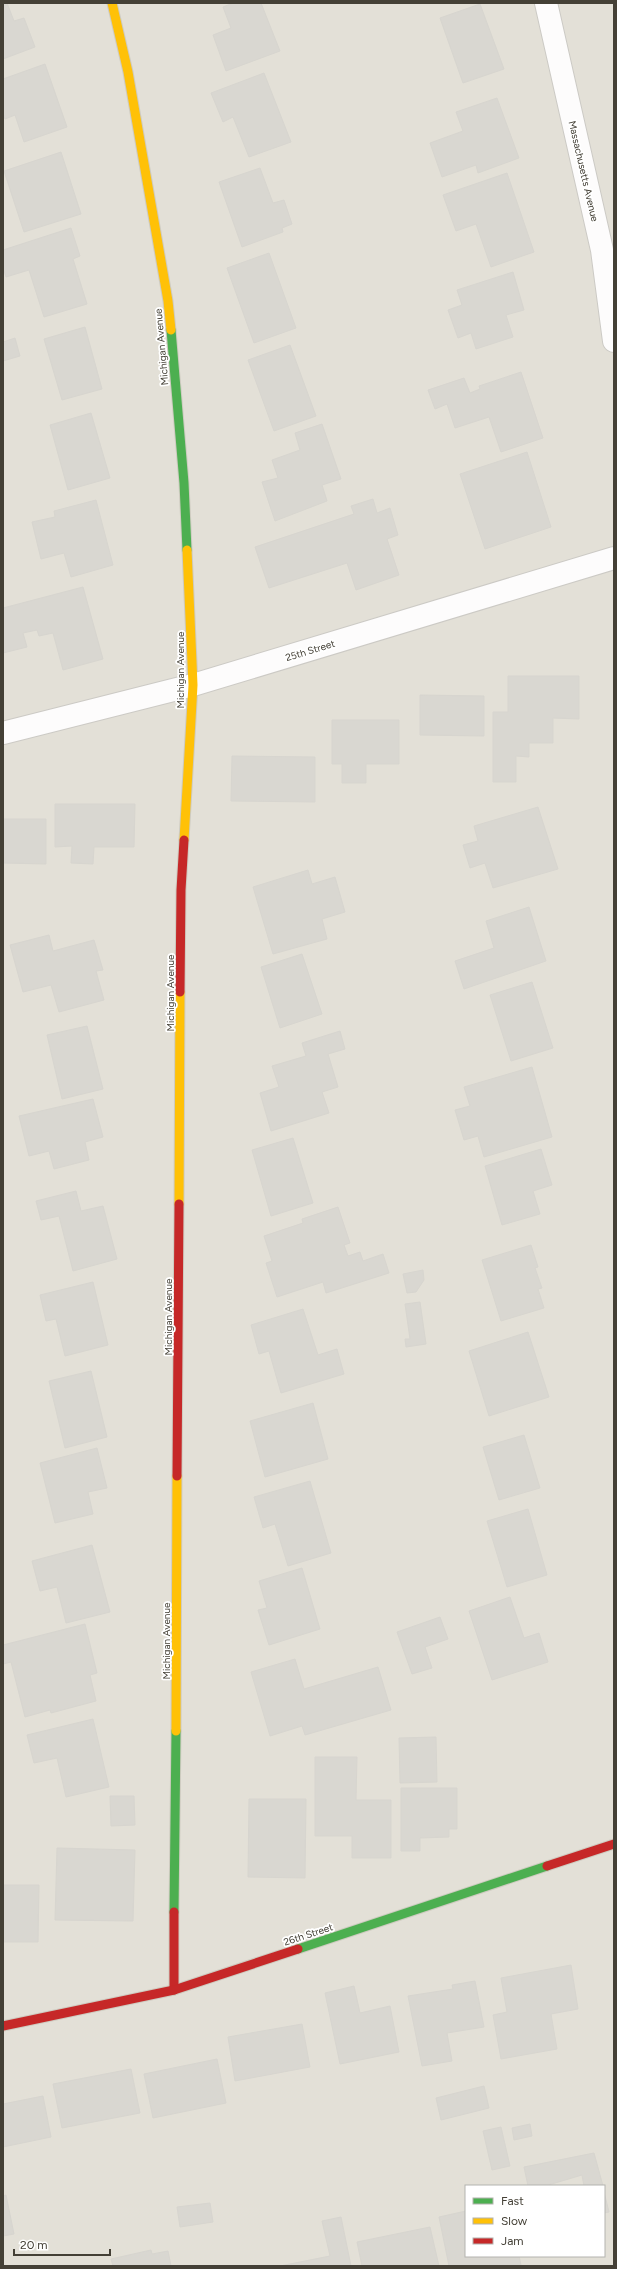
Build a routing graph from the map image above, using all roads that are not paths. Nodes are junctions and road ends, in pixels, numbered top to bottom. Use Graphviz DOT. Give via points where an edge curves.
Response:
graph roads {
  1 [pos="112,3"];
  2 [pos="546,3"];
  3 [pos="614,341"];
  4 [pos="614,558"];
  5 [pos="192,685"];
  6 [pos="3,733"];
  7 [pos="614,1844"];
  8 [pos="174,1990"];
  9 [pos="3,2026"];
  1 -- 5 [label="street, Michigan Avenue" via="128,72 168,301 184,483"];
  2 -- 3 [label="street, Massachusetts Avenue" via="602,250"];
  4 -- 5 [label="street, 25th Street"];
  5 -- 6 [label="street, 25th Street"];
  5 -- 8 [label="street, Michigan Avenue" via="181,890"];
  7 -- 8 [label="street, 26th Street"];
  8 -- 9 [label="street, 26th Street"];
}
